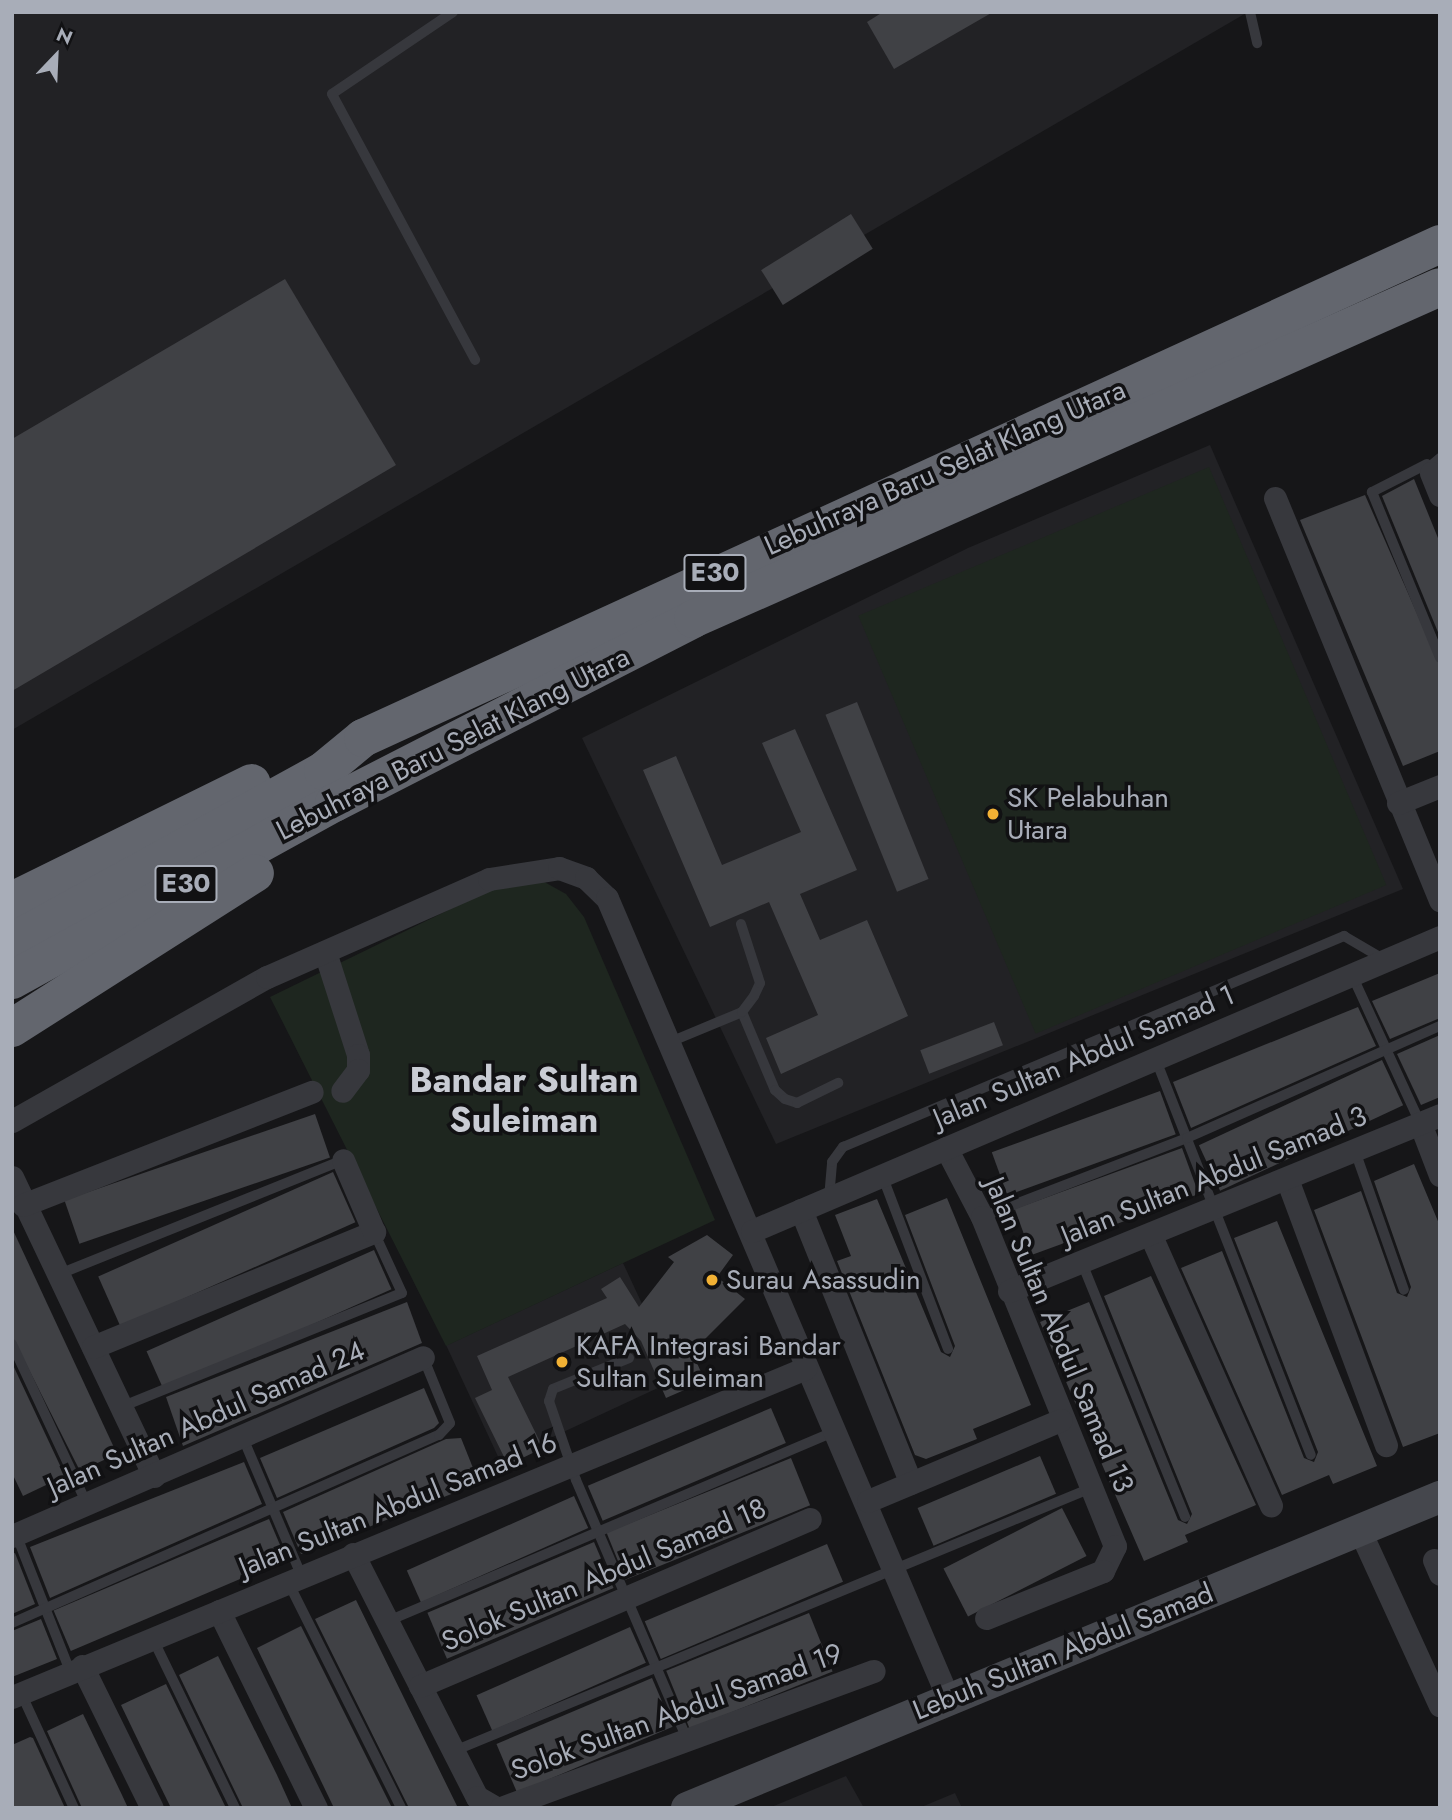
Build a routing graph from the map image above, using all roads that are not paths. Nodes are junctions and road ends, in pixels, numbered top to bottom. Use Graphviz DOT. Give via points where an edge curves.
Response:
graph roads {
  1 [pos="453,12"];
  2 [pos="1250,12"];
  3 [pos="1257,43"];
  4 [pos="1440,244"];
  5 [pos="1440,287"];
  6 [pos="475,360"];
  7 [pos="1432,465"];
  8 [pos="1440,495"];
  9 [pos="1275,498"];
  10 [pos="1440,658"];
  11 [pos="363,738"];
  12 [pos="1440,786"];
  13 [pos="363,793"];
  14 [pos="1398,803"];
  15 [pos="1440,900"];
  16 [pos="12,901"];
  17 [pos="741,924"];
  18 [pos="1440,937"];
  19 [pos="12,942"];
  20 [pos="325,952"];
  21 [pos="1385,960"];
  22 [pos="1352,975"];
  23 [pos="12,981"];
  24 [pos="742,1012"];
  25 [pos="1440,1026"];
  26 [pos="12,1028"];
  27 [pos="670,1042"];
  28 [pos="1384,1049"];
  29 [pos="1156,1060"];
  30 [pos="838,1083"];
  31 [pos="342,1091"];
  32 [pos="312,1092"];
  33 [pos="1430,1119"];
  34 [pos="12,1122"];
  35 [pos="1187,1138"];
  36 [pos="946,1148"];
  37 [pos="1355,1151"];
  38 [pos="343,1160"];
  39 [pos="882,1175"];
  40 [pos="1440,1175"];
  41 [pos="12,1177"];
  42 [pos="1287,1179"];
  43 [pos="828,1198"];
  44 [pos="23,1205"];
  45 [pos="1217,1208"];
  46 [pos="801,1210"];
  47 [pos="982,1217"];
  48 [pos="752,1231"];
  49 [pos="374,1232"];
  50 [pos="1151,1236"];
  51 [pos="1082,1262"];
  52 [pos="57,1275"];
  53 [pos="1009,1290"];
  54 [pos="1404,1290"];
  55 [pos="12,1343"];
  56 [pos="93,1347"];
  57 [pos="948,1349"];
  58 [pos="424,1357"];
  59 [pos="629,1358"];
  60 [pos="806,1368"];
  61 [pos="121,1407"];
  62 [pos="1061,1419"];
  63 [pos="835,1431"];
  64 [pos="243,1438"];
  65 [pos="1386,1445"];
  66 [pos="1311,1455"];
  67 [pos="571,1465"];
  68 [pos="154,1476"];
  69 [pos="912,1483"];
  70 [pos="1091,1488"];
  71 [pos="1440,1497"];
  72 [pos="868,1501"];
  73 [pos="87,1504"];
  74 [pos="1271,1505"];
  75 [pos="274,1509"];
  76 [pos="1185,1517"];
  77 [pos="810,1519"];
  78 [pos="1360,1531"];
  79 [pos="14,1532"];
  80 [pos="599,1533"];
  81 [pos="353,1554"];
  82 [pos="895,1568"];
  83 [pos="295,1580"];
  84 [pos="628,1597"];
  85 [pos="46,1609"];
  86 [pos="219,1611"];
  87 [pos="986,1618"];
  88 [pos="387,1621"];
  89 [pos="12,1623"];
  90 [pos="152,1637"];
  91 [pos="76,1669"];
  92 [pos="658,1670"];
  93 [pos="874,1671"];
  94 [pos="420,1686"];
  95 [pos="16,1695"];
  96 [pos="948,1698"];
  97 [pos="1440,1706"];
  98 [pos="687,1739"];
  99 [pos="454,1751"];
  100 [pos="723,1801"];
  101 [pos="495,1807"];
  102 [pos="689,1807"];
  103 [pos="74,1808"];
  104 [pos="152,1808"];
  105 [pos="235,1808"];
  106 [pos="316,1808"];
  107 [pos="401,1808"];
  1 -- 6 [label="lane" via="332,94"];
  2 -- 3 [label="lane"];
  4 -- 11 [label="highway, Lebuhraya Baru Selat Klang Utara / E30"];
  5 -- 13 [label="highway, Lebuhraya Baru Selat Klang Utara / E30" via="693,619"];
  7 -- 8 [label="street"];
  7 -- 10 [label="lane" via="1372,492"];
  9 -- 14 [label="street"];
  11 -- 16 [label="highway" via="312,755"];
  11 -- 19 [label="highway, Lebuhraya Baru Selat Klang Utara / E30" via="323,771"];
  12 -- 14 [label="street"];
  13 -- 23 [label="highway, Lebuhraya Baru Selat Klang Utara / E30" via="334,803"];
  13 -- 26 [label="highway" via="341,819"];
  14 -- 15 [label="street"];
  17 -- 24 [label="lane" via="760,982"];
  18 -- 21 [label="street, Jalan Sultan Abdul Samad 1"];
  20 -- 27 [label="street" via="489,879 559,869 586,878 607,898"];
  20 -- 31 [label="street" via="358,1055 358,1070"];
  20 -- 34 [label="street" via="267,977"];
  21 -- 22 [label="street, Jalan Sultan Abdul Samad 1"];
  21 -- 43 [label="lane" via="1344,936 843,1147 832,1162"];
  22 -- 28 [label="lane"];
  22 -- 29 [label="street, Jalan Sultan Abdul Samad 1"];
  24 -- 27 [label="lane"];
  24 -- 30 [label="lane" via="775,1090 785,1099 797,1103"];
  25 -- 28 [label="lane"];
  27 -- 48 [label="street"];
  28 -- 33 [label="lane"];
  28 -- 35 [label="lane"];
  29 -- 35 [label="lane"];
  29 -- 36 [label="street, Jalan Sultan Abdul Samad 1"];
  32 -- 44 [label="street"];
  33 -- 37 [label="street, Jalan Sultan Abdul Samad 3"];
  33 -- 40 [label="street"];
  35 -- 45 [label="lane"];
  35 -- 47 [label="lane"];
  36 -- 39 [label="street, Jalan Sultan Abdul Samad 1"];
  36 -- 47 [label="street, Jalan Sultan Abdul Samad 13"];
  37 -- 42 [label="street, Jalan Sultan Abdul Samad 3"];
  37 -- 54 [label="lane"];
  38 -- 49 [label="street"];
  38 -- 52 [label="lane"];
  39 -- 43 [label="street, Jalan Sultan Abdul Samad 1"];
  39 -- 57 [label="lane"];
  41 -- 44 [label="street"];
  42 -- 45 [label="street, Jalan Sultan Abdul Samad 3"];
  42 -- 65 [label="street"];
  43 -- 46 [label="street, Jalan Sultan Abdul Samad 1"];
  44 -- 52 [label="street"];
  45 -- 50 [label="street, Jalan Sultan Abdul Samad 3"];
  45 -- 66 [label="lane"];
  46 -- 48 [label="street, Jalan Sultan Abdul Samad 1"];
  46 -- 69 [label="street"];
  47 -- 53 [label="street, Jalan Sultan Abdul Samad 13"];
  48 -- 60 [label="street"];
  49 -- 56 [label="street"];
  49 -- 61 [label="lane" via="402,1293"];
  50 -- 51 [label="street, Jalan Sultan Abdul Samad 3"];
  50 -- 74 [label="street"];
  51 -- 53 [label="street, Jalan Sultan Abdul Samad 3"];
  51 -- 76 [label="lane"];
  52 -- 56 [label="street"];
  53 -- 62 [label="street, Jalan Sultan Abdul Samad 13"];
  55 -- 73 [label="lane"];
  56 -- 61 [label="street"];
  58 -- 64 [label="street, Jalan Sultan Abdul Samad 24"];
  58 -- 75 [label="lane" via="450,1423 446,1429"];
  59 -- 67 [label="lane" via="550,1394"];
  60 -- 63 [label="street"];
  60 -- 67 [label="street, Jalan Sultan Abdul Samad 16"];
  61 -- 68 [label="street"];
  62 -- 69 [label="street"];
  62 -- 70 [label="street, Jalan Sultan Abdul Samad 13"];
  63 -- 72 [label="street"];
  63 -- 80 [label="lane"];
  64 -- 68 [label="street, Jalan Sultan Abdul Samad 24"];
  64 -- 75 [label="lane"];
  67 -- 80 [label="lane"];
  67 -- 81 [label="street, Jalan Sultan Abdul Samad 16"];
  68 -- 73 [label="street, Jalan Sultan Abdul Samad 24"];
  69 -- 72 [label="street"];
  70 -- 82 [label="lane"];
  70 -- 87 [label="street, Jalan Sultan Abdul Samad 13" via="1115,1546 1103,1571"];
  71 -- 78 [label="street, Lebuh Sultan Abdul Samad"];
  72 -- 82 [label="street"];
  73 -- 79 [label="street, Jalan Sultan Abdul Samad 24"];
  75 -- 83 [label="lane"];
  75 -- 85 [label="lane"];
  77 -- 84 [label="street, Solok Sultan Abdul Samad 18"];
  78 -- 96 [label="street, Lebuh Sultan Abdul Samad"];
  78 -- 97 [label="street"];
  79 -- 85 [label="lane"];
  80 -- 84 [label="lane"];
  80 -- 88 [label="lane"];
  81 -- 83 [label="street, Jalan Sultan Abdul Samad 16"];
  81 -- 88 [label="street"];
  82 -- 92 [label="lane"];
  82 -- 96 [label="street"];
  83 -- 86 [label="street, Jalan Sultan Abdul Samad 16"];
  83 -- 107 [label="lane"];
  84 -- 92 [label="lane"];
  84 -- 94 [label="street, Solok Sultan Abdul Samad 18"];
  85 -- 89 [label="lane"];
  85 -- 91 [label="lane"];
  86 -- 90 [label="street, Jalan Sultan Abdul Samad 16"];
  86 -- 106 [label="street"];
  88 -- 94 [label="street"];
  90 -- 91 [label="street, Jalan Sultan Abdul Samad 16"];
  90 -- 105 [label="lane"];
  91 -- 95 [label="street, Jalan Sultan Abdul Samad 16"];
  91 -- 104 [label="street"];
  92 -- 98 [label="lane"];
  92 -- 99 [label="lane"];
  93 -- 98 [label="street, Solok Sultan Abdul Samad 19"];
  94 -- 99 [label="street"];
  95 -- 103 [label="lane"];
  96 -- 100 [label="street, Lebuh Sultan Abdul Samad"];
  98 -- 101 [label="street, Solok Sultan Abdul Samad 19"];
  99 -- 101 [label="street"];
  100 -- 102 [label="street, Lebuh Sultan Abdul Samad"];
}
